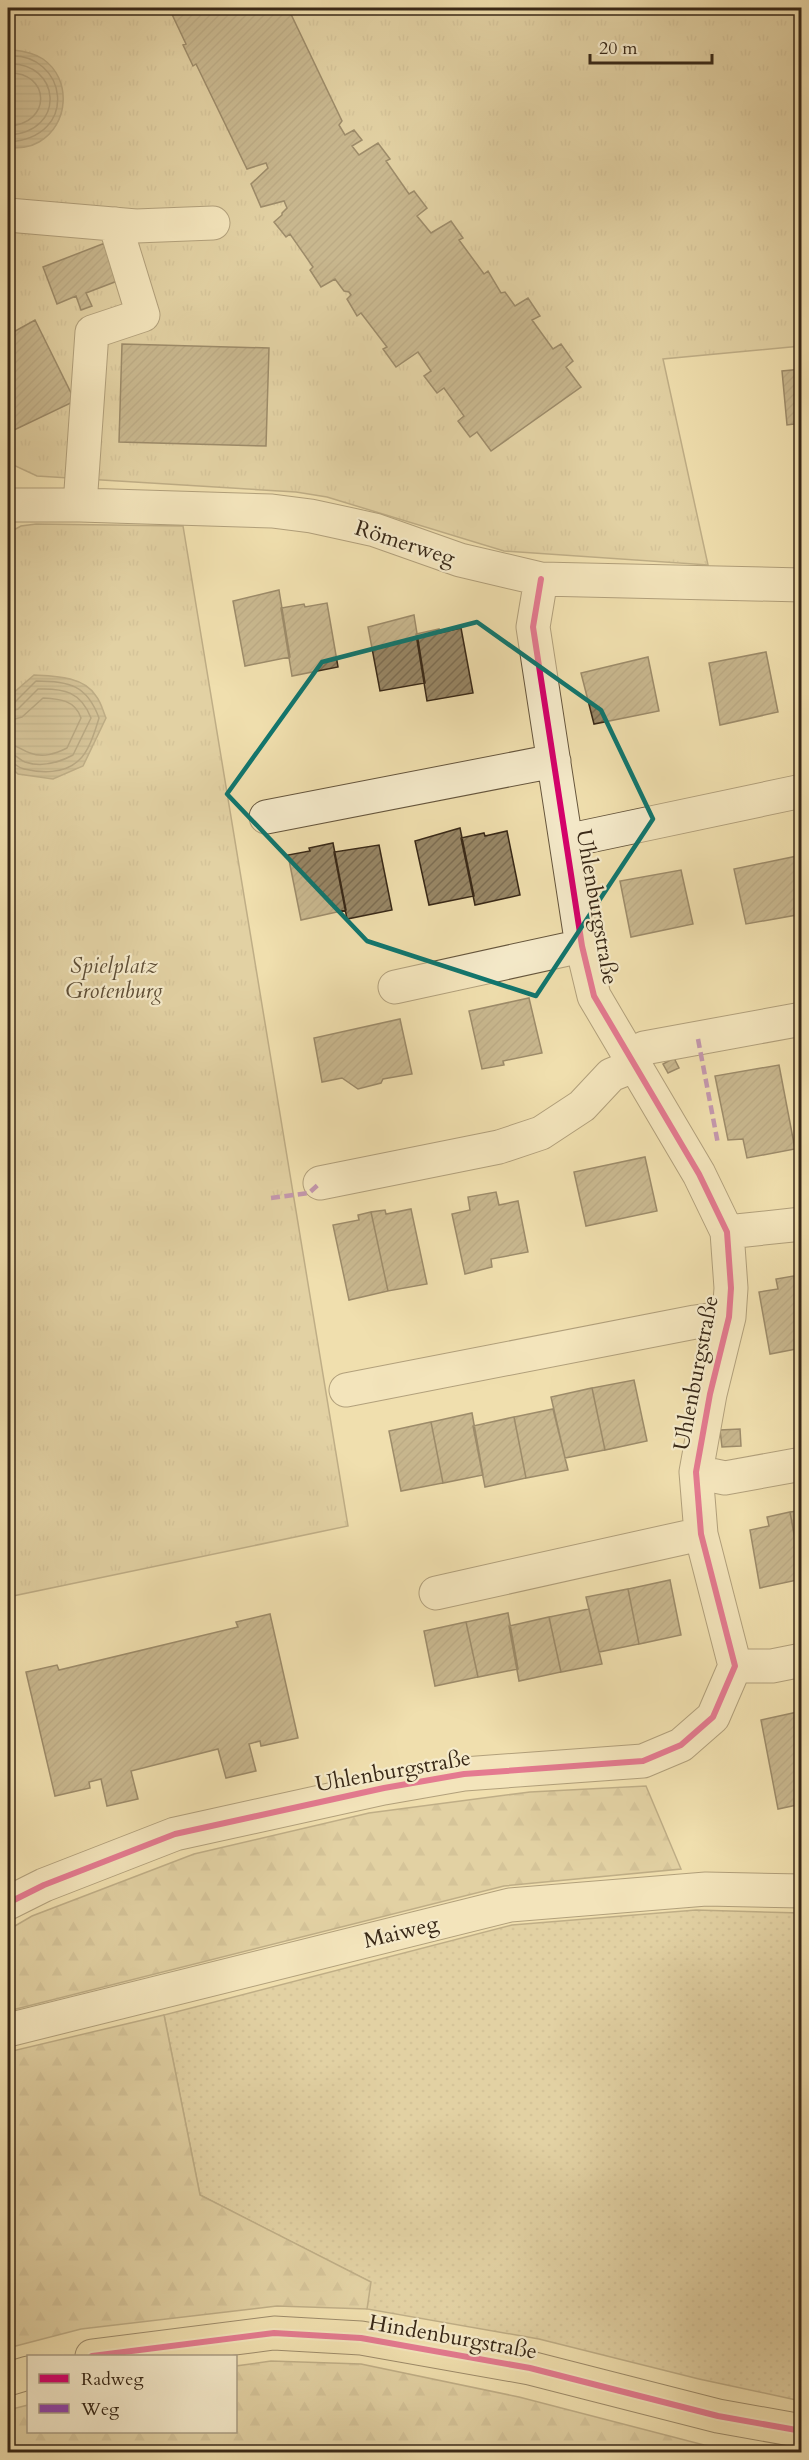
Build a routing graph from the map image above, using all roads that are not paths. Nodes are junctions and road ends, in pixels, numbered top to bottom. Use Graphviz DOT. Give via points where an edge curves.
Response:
graph roads {
  1 [pos="8,215"];
  2 [pos="213,223"];
  3 [pos="115,224"];
  4 [pos="8,505"];
  5 [pos="80,505"];
  6 [pos="541,579"];
  7 [pos="801,585"];
  8 [pos="554,761"];
  9 [pos="801,791"];
  10 [pos="266,817"];
  11 [pos="566,840"];
  12 [pos="582,946"];
  13 [pos="395,987"];
  14 [pos="801,1019"];
  15 [pos="631,1060"];
  16 [pos="320,1183"];
  17 [pos="801,1224"];
  18 [pos="727,1232"];
  19 [pos="729,1317"];
  20 [pos="346,1390"];
  21 [pos="801,1464"];
  22 [pos="696,1472"];
  23 [pos="701,1534"];
  24 [pos="436,1593"];
  25 [pos="801,1660"];
  26 [pos="735,1666"];
  27 [pos="801,1891"];
  28 [pos="8,1903"];
  29 [pos="8,2030"];
  30 [pos="100,2355"];
  31 [pos="27,2373"];
  32 [pos="8,2379"];
  33 [pos="801,2431"];
  1 -- 3 [label="street"];
  2 -- 3 [label="street"];
  3 -- 5 [label="street" via="143,315 92,332"];
  4 -- 5 [label="street, Römerweg"];
  5 -- 6 [label="street, Römerweg" via="272,511 311,516 375,530 459,560"];
  6 -- 7 [label="street, Römerweg"];
  6 -- 8 [label="street, Uhlenburgstraße" via="533,627"];
  8 -- 10 [label="street"];
  8 -- 11 [label="street, Uhlenburgstraße"];
  9 -- 11 [label="street, Uhlenburgstraße"];
  11 -- 12 [label="street, Uhlenburgstraße"];
  12 -- 13 [label="street, Uhlenburgstraße"];
  12 -- 15 [label="street, Uhlenburgstraße" via="594,996"];
  14 -- 15 [label="street" via="644,1048"];
  15 -- 16 [label="street" via="582,1106 541,1133 499,1147"];
  15 -- 18 [label="street, Uhlenburgstraße" via="699,1174"];
  17 -- 18 [label="street"];
  18 -- 19 [label="street, Uhlenburgstraße"];
  19 -- 20 [label="street, Uhlenburgstraße"];
  19 -- 22 [label="street, Uhlenburgstraße"];
  21 -- 22 [label="street, Uhlenburgstraße" via="725,1478"];
  22 -- 23 [label="street, Uhlenburgstraße"];
  23 -- 24 [label="street"];
  23 -- 26 [label="street, Uhlenburgstraße"];
  25 -- 26 [label="street" via="772,1666"];
  26 -- 28 [label="street, Uhlenburgstraße" via="712,1717 681,1745 643,1761 464,1774 175,1834"];
  27 -- 29 [label="street, Maiweg" via="706,1889 510,1905"];
  30 -- 33 [label="main road, Hindenburgstraße" via="274,2333 361,2338 530,2368 718,2416"];
  31 -- 32 [label="main road"];
}
